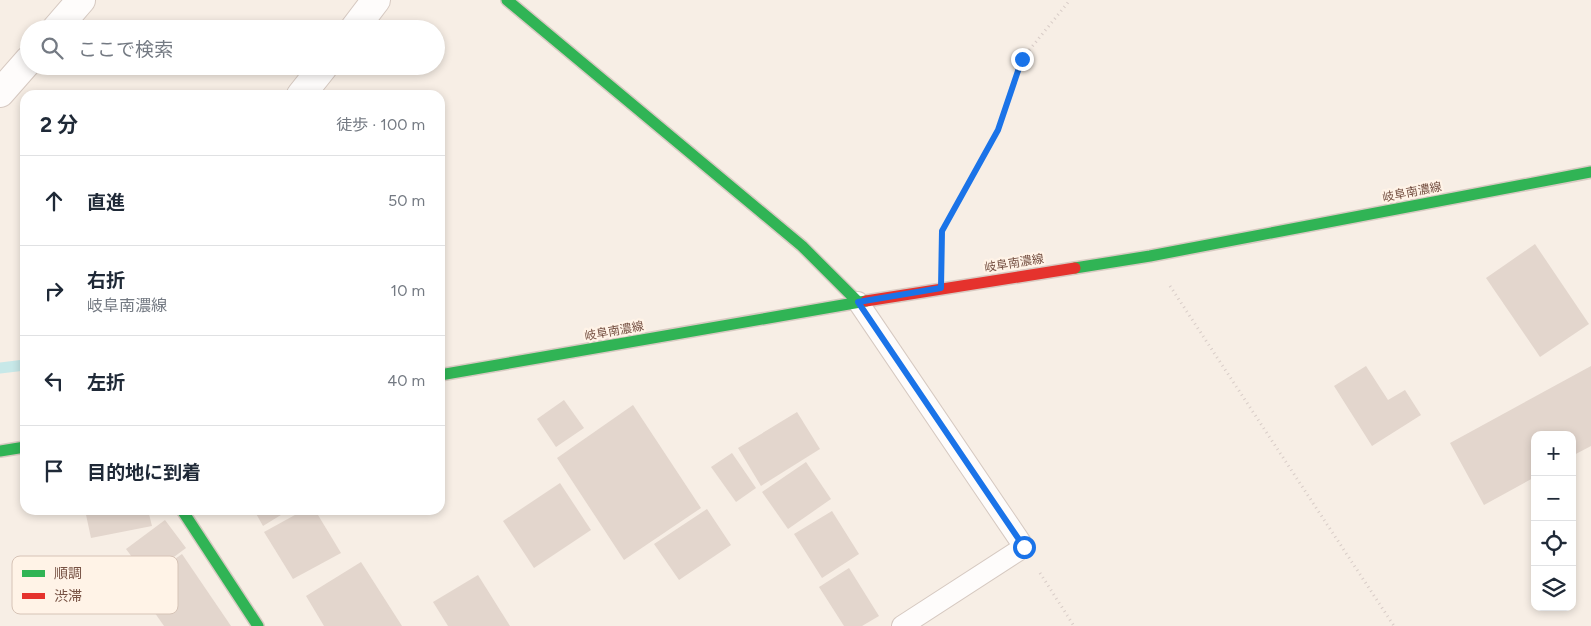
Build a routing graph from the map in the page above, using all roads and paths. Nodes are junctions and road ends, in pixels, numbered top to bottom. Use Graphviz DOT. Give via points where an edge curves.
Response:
graph roads {
  1 [pos="81,0"];
  2 [pos="376,0"];
  3 [pos="507,0"];
  4 [pos="1070,0"];
  5 [pos="64,20"];
  6 [pos="361,20"];
  7 [pos="20,70"];
  8 [pos="317,75"];
  9 [pos="305,90"];
  10 [pos="0,93"];
  11 [pos="1591,172"];
  12 [pos="1150,256"];
  13 [pos="941,288"];
  14 [pos="858,302"];
  15 [pos="445,374"];
  16 [pos="20,448"];
  17 [pos="0,451"];
  18 [pos="185,515"];
  19 [pos="1024,547"];
  20 [pos="258,626"];
  21 [pos="902,626"];
  22 [pos="1074,626"];
  23 [pos="1394,626"];
  1 -- 5 [label="street"];
  2 -- 6 [label="street"];
  3 -- 14 [label="main road" via="802,246"];
  4 -- 13 [label="path" via="1022,59 998,130 942,231"];
  7 -- 10 [label="street"];
  8 -- 9 [label="street"];
  11 -- 12 [label="main road, 岐阜南濃線"];
  12 -- 13 [label="main road, 岐阜南濃線"];
  12 -- 23 [label="path"];
  13 -- 14 [label="main road, 岐阜南濃線"];
  14 -- 15 [label="main road, 岐阜南濃線"];
  14 -- 19 [label="lane"];
  16 -- 17 [label="main road"];
  18 -- 20 [label="main road"];
  19 -- 21 [label="lane"];
  19 -- 22 [label="path"];
}
